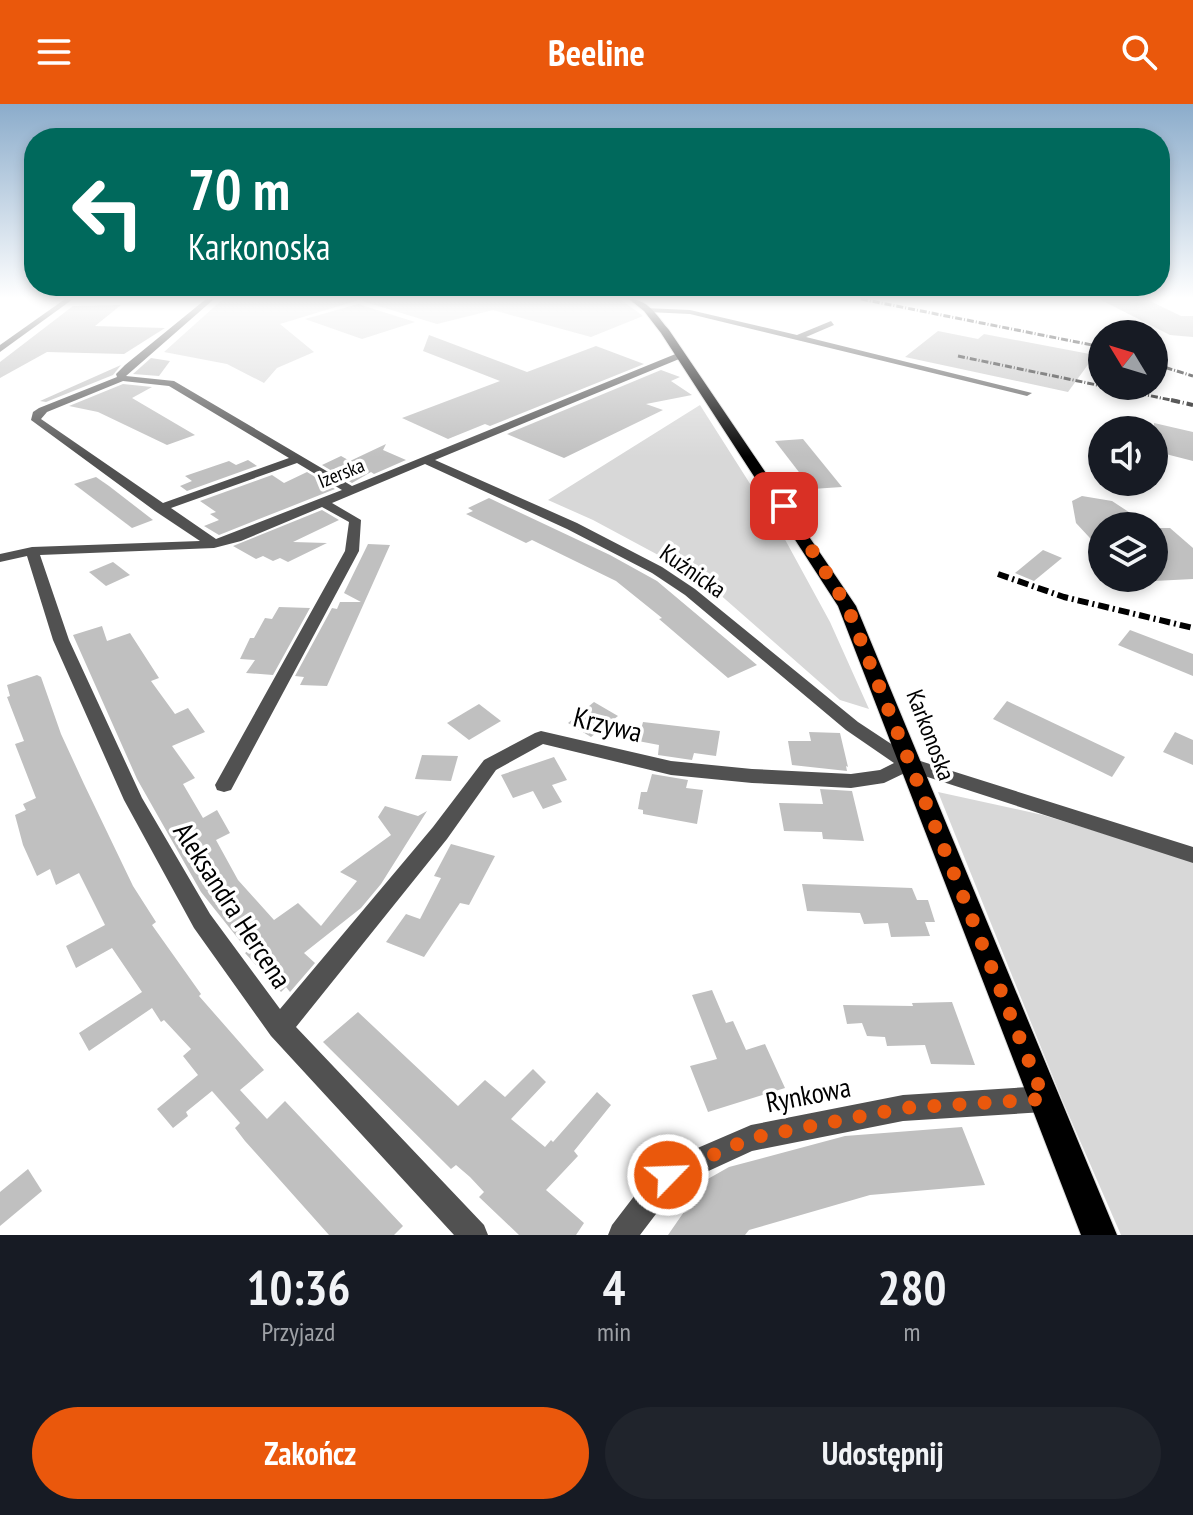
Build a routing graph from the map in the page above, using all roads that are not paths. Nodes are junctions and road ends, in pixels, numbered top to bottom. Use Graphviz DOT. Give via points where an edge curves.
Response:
graph roads {
  1 [pos="146,352"];
  2 [pos="679,352"];
  3 [pos="848,352"];
  4 [pos="681,355"];
  5 [pos="835,360"];
  6 [pos="122,378"];
  7 [pos="1027,393"];
  8 [pos="299,458"];
  9 [pos="425,460"];
  10 [pos="351,490"];
  11 [pos="322,502"];
  12 [pos="159,508"];
  13 [pos="214,544"];
  14 [pos="32,551"];
  15 [pos="0,558"];
  16 [pos="908,764"];
  17 [pos="224,785"];
  18 [pos="1193,855"];
  19 [pos="280,1028"];
  20 [pos="1044,1099"];
  21 [pos="474,1235"];
  22 [pos="622,1235"];
  23 [pos="1099,1235"];
  1 -- 6 [label="street"];
  2 -- 4 [label="main road, Karkonoska"];
  3 -- 5 [label="street"];
  3 -- 7 [label="street"];
  4 -- 9 [label="street, Izerska"];
  4 -- 16 [label="main road, Karkonoska" via="847,606"];
  6 -- 8 [label="street" via="171,383"];
  6 -- 12 [label="street" via="37,414 36,420"];
  8 -- 10 [label="street"];
  8 -- 12 [label="street"];
  9 -- 10 [label="street, Izerska"];
  9 -- 16 [label="street, Kuźnicka" via="657,570 852,726"];
  10 -- 11 [label="street, Izerska"];
  11 -- 13 [label="street, Izerska"];
  11 -- 17 [label="street" via="355,520 352,551"];
  12 -- 13 [label="street"];
  13 -- 14 [label="street, Izerska"];
  14 -- 15 [label="street, Izerska"];
  14 -- 19 [label="street, Aleksandra Hercena" via="61,640 133,800 202,921"];
  16 -- 18 [label="street, Kuźnicka"];
  16 -- 19 [label="street, Krzywa" via="884,776 851,781 752,776 671,768 541,737 490,765"];
  16 -- 20 [label="main road, Karkonoska"];
  19 -- 21 [label="street, Aleksandra Hercena"];
  20 -- 22 [label="street, Rynkowa" via="903,1108 751,1138 668,1175"];
  20 -- 23 [label="main road, Karkonoska"];
}
